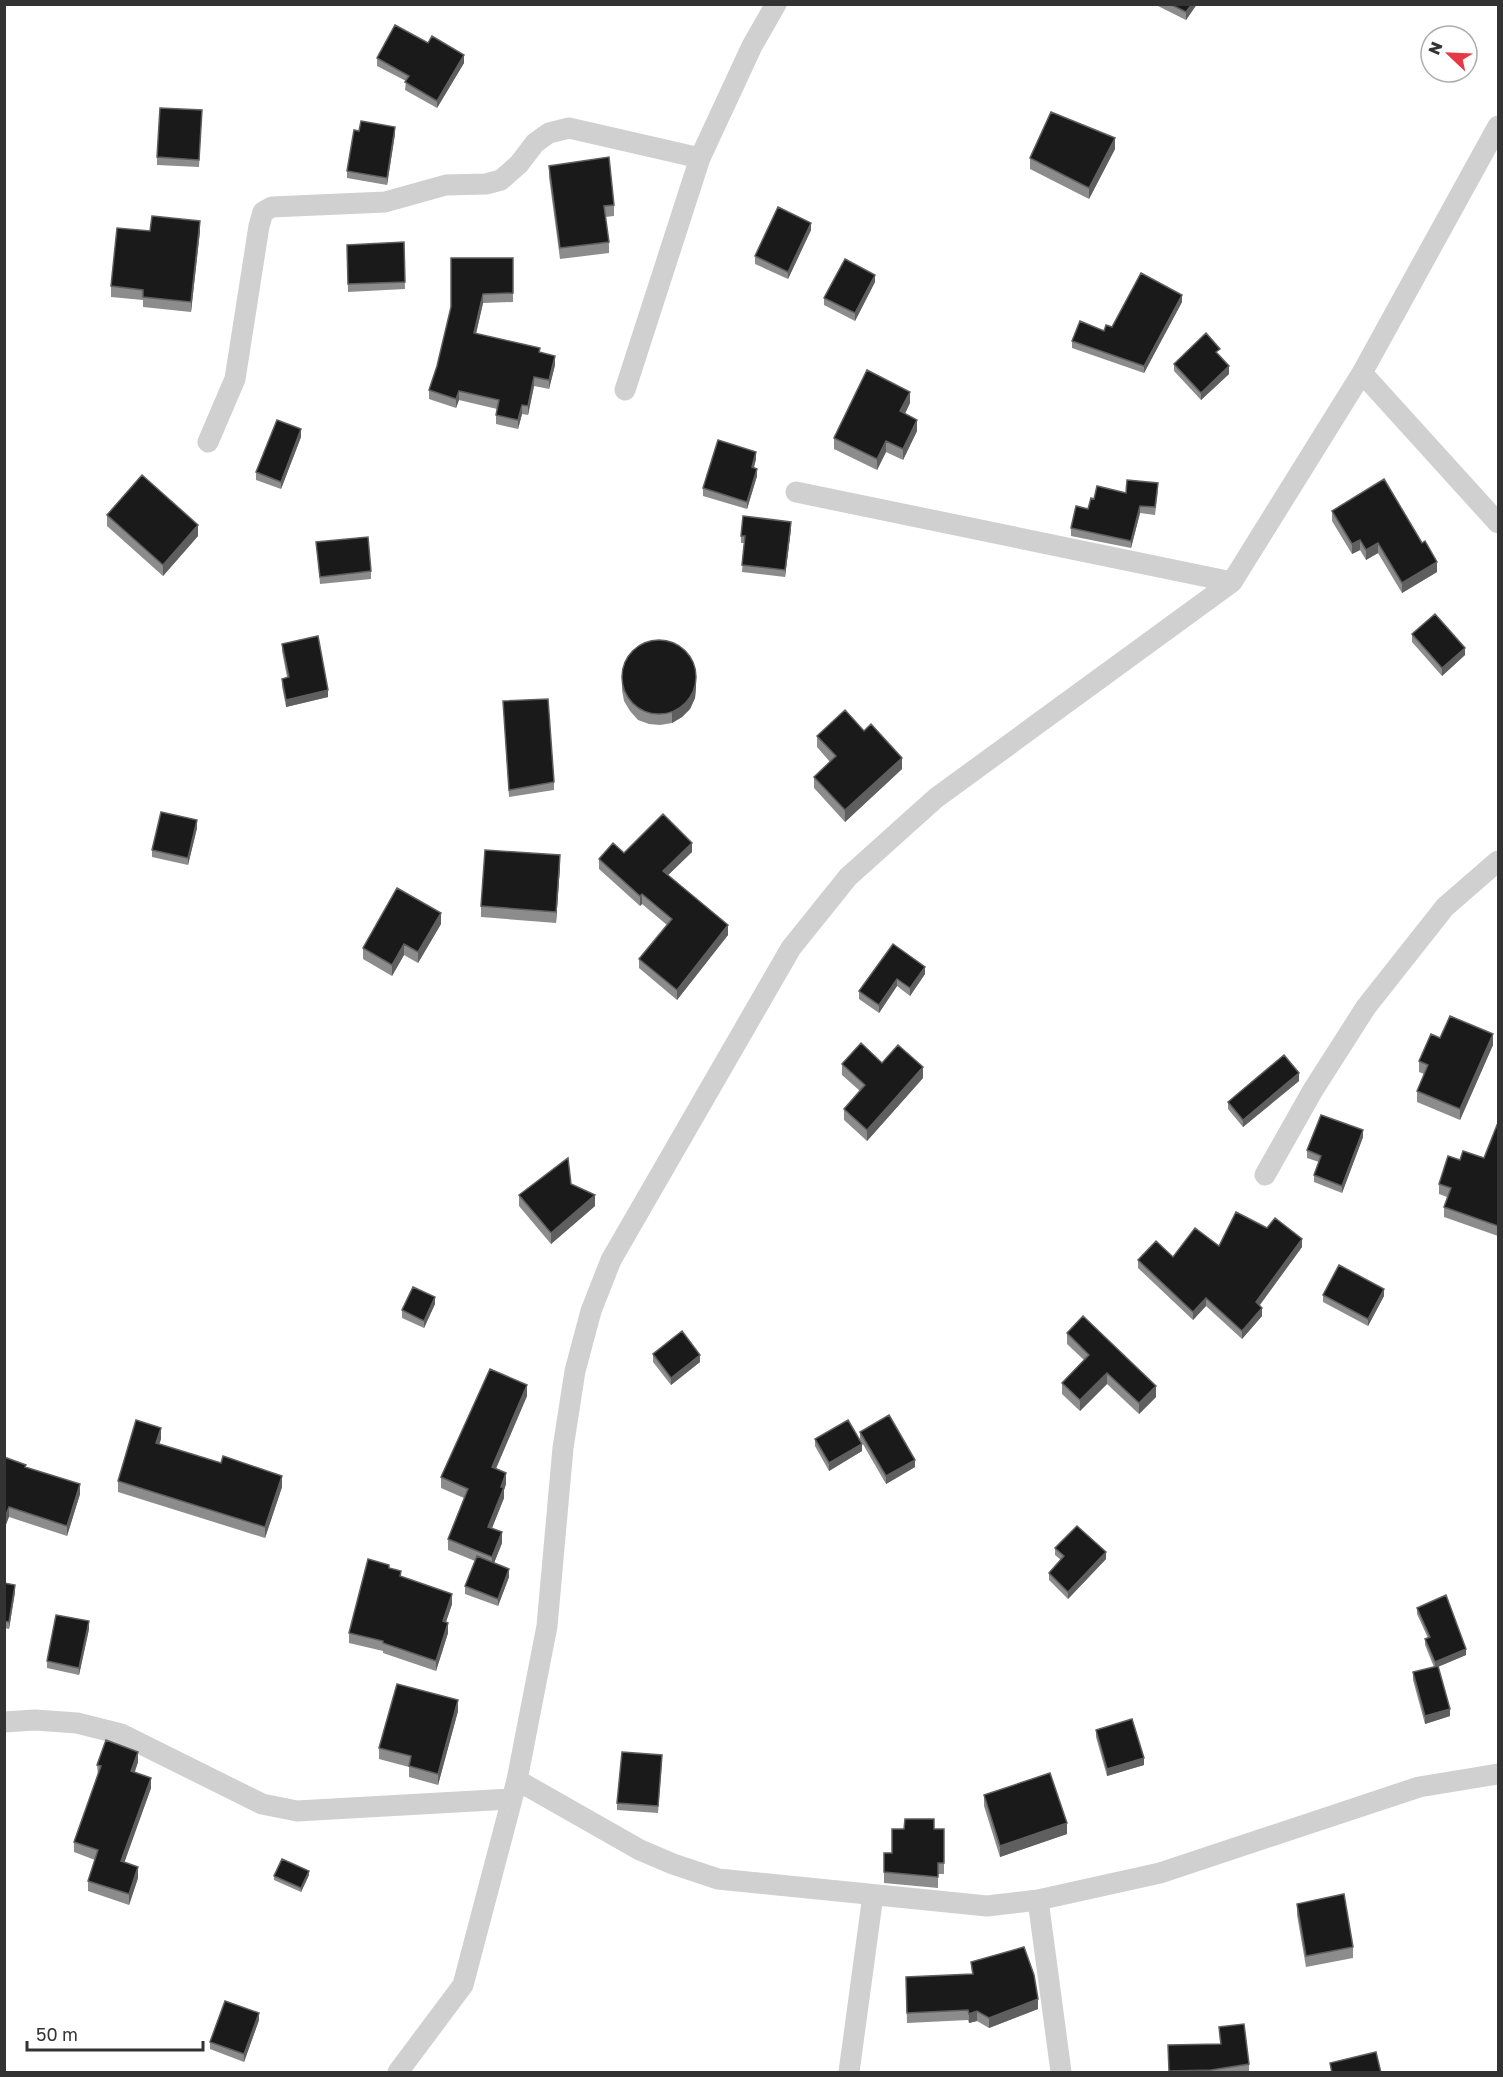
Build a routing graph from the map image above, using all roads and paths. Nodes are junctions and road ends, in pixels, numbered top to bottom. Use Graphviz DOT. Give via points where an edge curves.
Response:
graph roads {
  1 [pos="776,4"];
  2 [pos="1498,126"];
  3 [pos="700,158"];
  4 [pos="1362,373"];
  5 [pos="625,390"];
  6 [pos="208,442"];
  7 [pos="796,492"];
  8 [pos="1498,523"];
  9 [pos="1232,582"];
  10 [pos="1498,861"];
  11 [pos="1265,1175"];
  12 [pos="4,1722"];
  13 [pos="1498,1774"];
  14 [pos="514,1789"];
  15 [pos="873,1895"];
  16 [pos="1038,1900"];
  17 [pos="398,2073"];
  18 [pos="849,2073"];
  19 [pos="1061,2073"];
  1 -- 3 [label="street"];
  2 -- 4 [label="street"];
  3 -- 5 [label="street"];
  3 -- 6 [label="street" via="569,128 549,133 535,143 501,180 446,185 385,202 272,207 263,212 235,379"];
  4 -- 8 [label="street"];
  4 -- 9 [label="street"];
  7 -- 9 [label="street"];
  9 -- 14 [label="street" via="936,798 848,877 791,948 611,1260 591,1311 575,1371 563,1448 547,1626"];
  10 -- 11 [label="street" via="1446,906 1366,1007"];
  12 -- 14 [label="street" via="77,1723 121,1734 262,1804 297,1810"];
  13 -- 16 [label="street" via="1419,1786 1160,1873"];
  14 -- 15 [label="street" via="640,1850 718,1879"];
  14 -- 17 [label="street" via="463,1985"];
  15 -- 16 [label="street" via="987,1906"];
  15 -- 18 [label="street"];
  16 -- 19 [label="street"];
}
